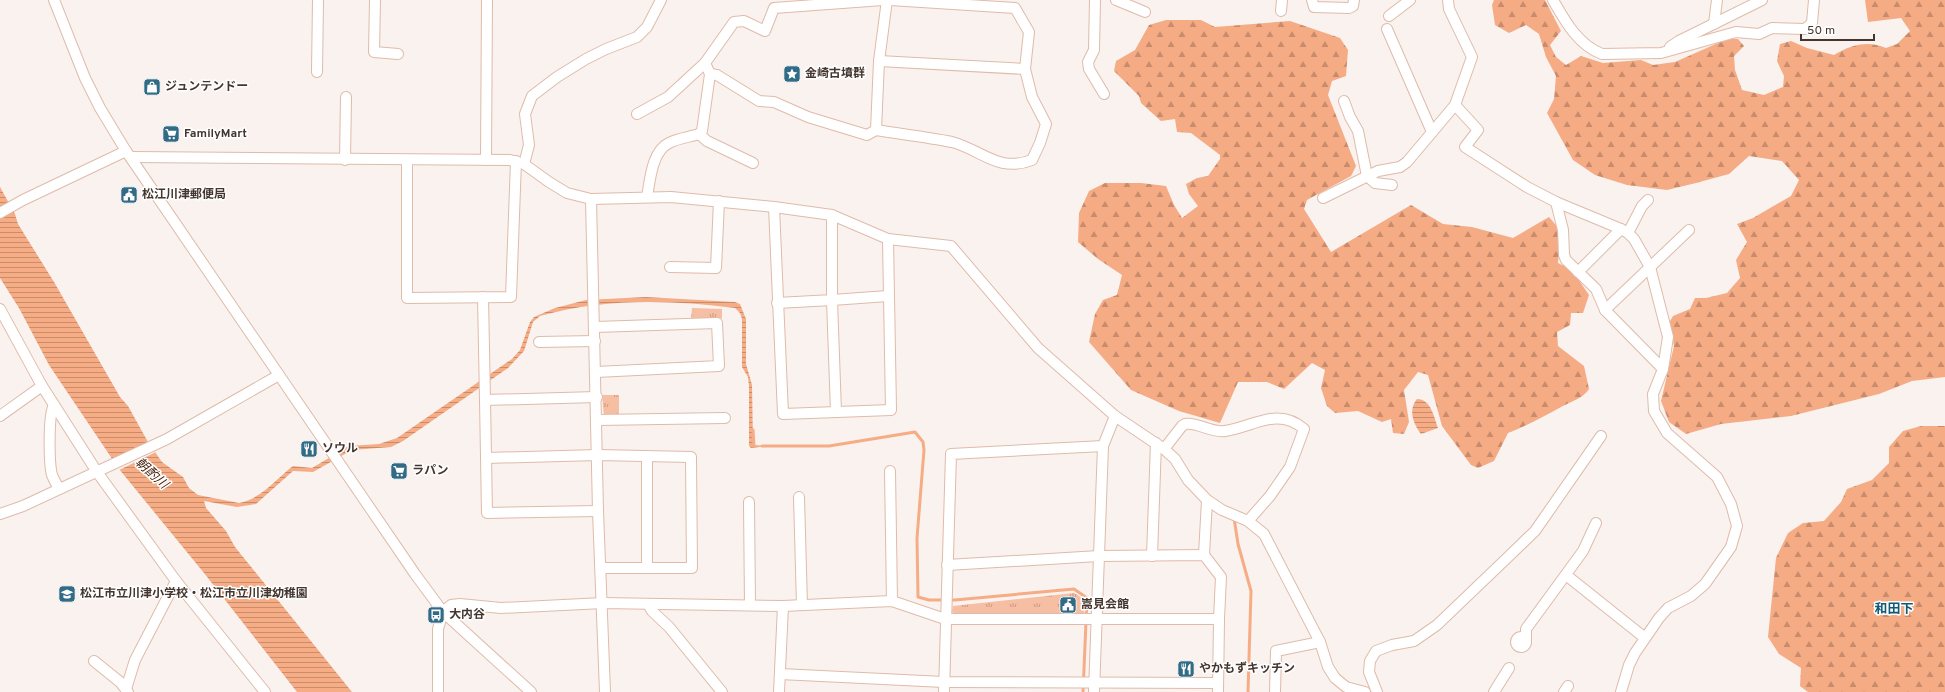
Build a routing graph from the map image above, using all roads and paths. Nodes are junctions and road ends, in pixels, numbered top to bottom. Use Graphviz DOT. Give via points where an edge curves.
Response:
graph roads {
  1 [pos="54,0"];
  2 [pos="318,0"];
  3 [pos="375,0"];
  4 [pos="488,0"];
  5 [pos="661,0"];
  6 [pos="883,0"];
  7 [pos="887,0"];
  8 [pos="890,0"];
  9 [pos="1095,0"];
  10 [pos="1116,0"];
  11 [pos="1282,0"];
  12 [pos="1312,0"];
  13 [pos="1354,0"];
  14 [pos="1410,0"];
  15 [pos="1448,0"];
  16 [pos="1553,0"];
  17 [pos="1717,0"];
  18 [pos="1762,0"];
  19 [pos="1814,0"];
  20 [pos="1281,11"];
  21 [pos="1145,12"];
  22 [pos="1389,16"];
  23 [pos="1714,24"];
  24 [pos="1387,29"];
  25 [pos="1661,53"];
  26 [pos="398,54"];
  27 [pos="879,61"];
  28 [pos="705,62"];
  29 [pos="1025,69"];
  30 [pos="317,72"];
  31 [pos="710,74"];
  32 [pos="1104,94"];
  33 [pos="346,96"];
  34 [pos="1344,101"];
  35 [pos="1455,105"];
  36 [pos="637,114"];
  37 [pos="876,130"];
  38 [pos="1432,132"];
  39 [pos="699,134"];
  40 [pos="129,154"];
  41 [pos="345,160"];
  42 [pos="486,160"];
  43 [pos="407,161"];
  44 [pos="520,163"];
  45 [pos="753,163"];
  46 [pos="1367,176"];
  47 [pos="1392,185"];
  48 [pos="647,197"];
  49 [pos="1323,198"];
  50 [pos="591,199"];
  51 [pos="1648,200"];
  52 [pos="719,201"];
  53 [pos="1556,202"];
  54 [pos="774,207"];
  55 [pos="0,213"];
  56 [pos="832,215"];
  57 [pos="1689,230"];
  58 [pos="1625,231"];
  59 [pos="888,239"];
  60 [pos="670,267"];
  61 [pos="1650,267"];
  62 [pos="1578,272"];
  63 [pos="888,296"];
  64 [pos="483,297"];
  65 [pos="832,300"];
  66 [pos="777,304"];
  67 [pos="0,309"];
  68 [pos="1605,310"];
  69 [pos="595,327"];
  70 [pos="595,341"];
  71 [pos="539,342"];
  72 [pos="1663,369"];
  73 [pos="596,372"];
  74 [pos="279,375"];
  75 [pos="42,386"];
  76 [pos="597,398"];
  77 [pos="485,400"];
  78 [pos="54,404"];
  79 [pos="836,412"];
  80 [pos="0,416"];
  81 [pos="1115,416"];
  82 [pos="725,418"];
  83 [pos="598,420"];
  84 [pos="1601,436"];
  85 [pos="1103,446"];
  86 [pos="1160,446"];
  87 [pos="598,455"];
  88 [pos="647,456"];
  89 [pos="486,458"];
  90 [pos="100,471"];
  91 [pos="890,471"];
  92 [pos="59,489"];
  93 [pos="800,498"];
  94 [pos="1207,500"];
  95 [pos="749,502"];
  96 [pos="598,511"];
  97 [pos="0,514"];
  98 [pos="1248,521"];
  99 [pos="1596,524"];
  100 [pos="1204,555"];
  101 [pos="1099,556"];
  102 [pos="1152,556"];
  103 [pos="947,565"];
  104 [pos="601,568"];
  105 [pos="647,568"];
  106 [pos="1566,575"];
  107 [pos="176,581"];
  108 [pos="892,601"];
  109 [pos="603,603"];
  110 [pos="648,604"];
  111 [pos="750,605"];
  112 [pos="802,605"];
  113 [pos="783,606"];
  114 [pos="443,612"];
  115 [pos="945,619"];
  116 [pos="1090,620"];
  117 [pos="1219,620"];
  118 [pos="1645,638"];
  119 [pos="1320,642"];
  120 [pos="1526,642"];
  121 [pos="94,661"];
  122 [pos="1509,668"];
  123 [pos="780,674"];
  124 [pos="1089,685"];
  125 [pos="944,687"];
  126 [pos="1218,688"];
  127 [pos="127,690"];
  128 [pos="265,692"];
  129 [pos="438,692"];
  130 [pos="531,692"];
  131 [pos="605,692"];
  132 [pos="722,692"];
  133 [pos="780,692"];
  134 [pos="1275,692"];
  135 [pos="1365,692"];
  136 [pos="1377,692"];
  137 [pos="1494,692"];
  138 [pos="1621,692"];
  1 -- 40 [label="street" via="85,78 100,108"];
  2 -- 30 [label="street"];
  3 -- 26 [label="street" via="374,52"];
  4 -- 42 [label="street"];
  5 -- 44 [label="street" via="647,27 637,37 586,59 532,96 525,114 529,146"];
  6 -- 28 [label="street" via="774,8 765,31 744,21 734,22"];
  7 -- 27 [label="street"];
  8 -- 29 [label="street" via="1015,8 1029,32"];
  9 -- 32 [label="street" via="1094,50 1088,62 1089,69"];
  10 -- 21 [label="street"];
  11 -- 20 [label="street"];
  12 -- 13 [label="street" via="1314,7 1349,8 1353,6"];
  14 -- 22 [label="street"];
  15 -- 35 [label="street" via="1450,10 1472,57"];
  16 -- 25 [label="street" via="1574,33 1596,52"];
  17 -- 23 [label="street"];
  18 -- 23 [label="street"];
  19 -- 25 [label="street" via="1812,23 1805,29 1772,28 1759,34 1736,32"];
  23 -- 25 [label="street"];
  24 -- 38 [label="street"];
  27 -- 29 [label="street"];
  27 -- 37 [label="street"];
  28 -- 31 [label="street"];
  28 -- 36 [label="street" via="668,96"];
  29 -- 37 [label="street" via="1032,97 1046,124 1032,160 1020,165 999,163 953,143"];
  31 -- 37 [label="street" via="717,75 759,101 774,102 808,117 867,135"];
  31 -- 39 [label="street" via="705,121"];
  33 -- 41 [label="street"];
  34 -- 46 [label="street" via="1358,131"];
  35 -- 38 [label="street"];
  35 -- 53 [label="street" via="1478,130 1465,147 1494,167"];
  38 -- 46 [label="street" via="1400,167"];
  39 -- 45 [label="street" via="707,141"];
  39 -- 48 [label="street" via="663,147 654,166"];
  40 -- 41 [label="street"];
  40 -- 55 [label="street" via="23,200"];
  40 -- 74 [label="street"];
  41 -- 43 [label="street"];
  42 -- 43 [label="street"];
  42 -- 44 [label="street"];
  43 -- 64 [label="street" via="407,298"];
  44 -- 50 [label="street" via="556,187"];
  44 -- 64 [label="street" via="511,297"];
  46 -- 47 [label="street" via="1375,184"];
  46 -- 49 [label="street"];
  48 -- 50 [label="street"];
  48 -- 52 [label="street"];
  50 -- 69 [label="street"];
  51 -- 58 [label="street"];
  52 -- 54 [label="street"];
  52 -- 60 [label="street" via="716,268"];
  53 -- 58 [label="street"];
  53 -- 62 [label="street" via="1563,230 1564,255"];
  54 -- 56 [label="street"];
  54 -- 66 [label="street"];
  56 -- 59 [label="street"];
  56 -- 65 [label="street"];
  57 -- 61 [label="street"];
  58 -- 61 [label="street"];
  58 -- 62 [label="street"];
  59 -- 63 [label="street"];
  59 -- 81 [label="street" via="951,246 1038,348"];
  61 -- 68 [label="street"];
  61 -- 72 [label="street" via="1668,337"];
  62 -- 68 [label="street" via="1596,289"];
  63 -- 65 [label="street"];
  63 -- 79 [label="street" via="891,410"];
  64 -- 77 [label="street"];
  65 -- 66 [label="street"];
  65 -- 79 [label="street"];
  66 -- 79 [label="street" via="783,414"];
  67 -- 75 [label="street"];
  68 -- 72 [label="street"];
  69 -- 70 [label="street"];
  69 -- 73 [label="street" via="717,323 719,366"];
  70 -- 71 [label="street"];
  70 -- 73 [label="street"];
  72 -- 118 [label="street" via="1653,394 1654,411 1667,433 1717,476 1731,504 1737,526 1732,547 1705,584 1691,596 1664,612"];
  73 -- 76 [label="street"];
  74 -- 90 [label="street" via="166,439"];
  74 -- 114 [label="street"];
  75 -- 78 [label="street"];
  75 -- 80 [label="street"];
  76 -- 77 [label="street"];
  76 -- 83 [label="street"];
  77 -- 89 [label="street"];
  78 -- 90 [label="street"];
  78 -- 92 [label="street" via="50,415 50,464"];
  81 -- 85 [label="street"];
  81 -- 86 [label="street"];
  82 -- 83 [label="street"];
  83 -- 87 [label="street"];
  84 -- 136 [label="street" via="1535,531 1437,626 1414,641 1376,652 1370,661 1370,672"];
  85 -- 101 [label="street"];
  85 -- 103 [label="street" via="951,454"];
  86 -- 94 [label="street" via="1175,459 1188,480"];
  86 -- 98 [label="street" via="1185,424 1224,431 1273,418 1284,418 1304,429 1290,467 1270,496"];
  86 -- 102 [label="street"];
  87 -- 88 [label="street"];
  87 -- 89 [label="street"];
  87 -- 96 [label="street"];
  88 -- 105 [label="street"];
  88 -- 105 [label="street" via="691,457 692,560 692,568"];
  89 -- 96 [label="street" via="487,513"];
  90 -- 92 [label="street"];
  90 -- 107 [label="street"];
  91 -- 108 [label="street"];
  92 -- 97 [label="street"];
  93 -- 112 [label="street"];
  94 -- 98 [label="street" via="1222,510"];
  94 -- 100 [label="street"];
  95 -- 111 [label="street"];
  96 -- 104 [label="street"];
  98 -- 119 [label="street" via="1264,534 1271,545"];
  99 -- 106 [label="street" via="1583,551"];
  100 -- 102 [label="street"];
  100 -- 117 [label="street" via="1221,577"];
  101 -- 102 [label="street"];
  101 -- 103 [label="street"];
  101 -- 116 [label="street"];
  103 -- 115 [label="street"];
  104 -- 105 [label="street"];
  104 -- 109 [label="street"];
  106 -- 118 [label="street"];
  106 -- 120 [label="street" via="1526,629"];
  107 -- 127 [label="street" via="135,660"];
  107 -- 128 [label="street"];
  108 -- 112 [label="street"];
  108 -- 115 [label="street"];
  109 -- 110 [label="street"];
  109 -- 114 [label="street" via="500,608 460,604 451,605"];
  109 -- 131 [label="street"];
  110 -- 111 [label="street"];
  110 -- 132 [label="street"];
  111 -- 113 [label="street"];
  112 -- 113 [label="street"];
  113 -- 123 [label="street"];
  114 -- 129 [label="street" via="438,629"];
  114 -- 130 [label="street"];
  115 -- 116 [label="street"];
  115 -- 125 [label="street"];
  116 -- 117 [label="street"];
  116 -- 124 [label="street"];
  117 -- 126 [label="street"];
  118 -- 138 [label="street" via="1629,665"];
  119 -- 134 [label="street" via="1276,651"];
  119 -- 135 [label="street" via="1328,667 1335,678 1346,687"];
  121 -- 127 [label="street"];
  122 -- 137 [label="street"];
  123 -- 125 [label="street"];
  123 -- 133 [label="street"];
  124 -- 125 [label="street"];
  124 -- 126 [label="street"];
}
